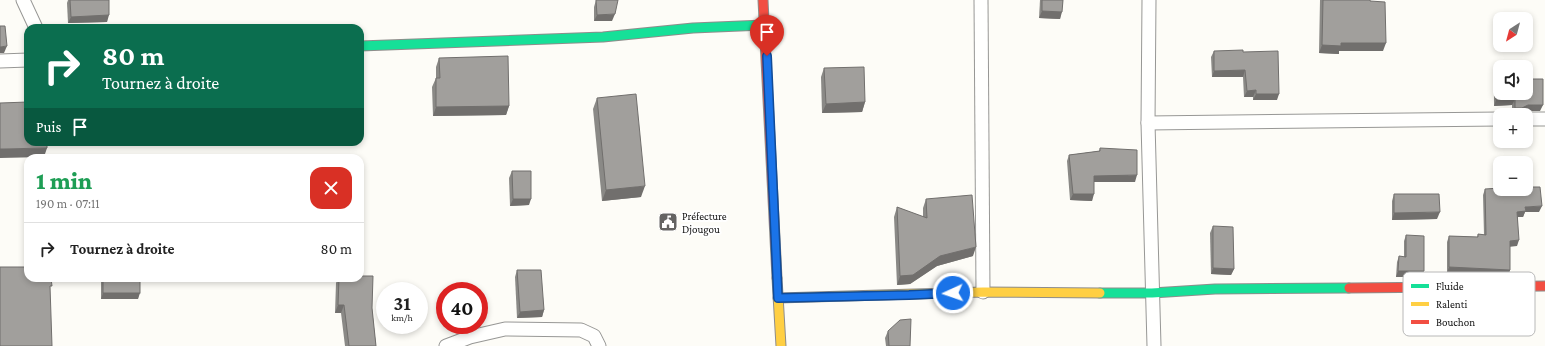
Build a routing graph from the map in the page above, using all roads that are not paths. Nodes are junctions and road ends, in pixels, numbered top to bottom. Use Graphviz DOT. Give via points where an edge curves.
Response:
graph roads {
  1 [pos="23,0"];
  2 [pos="763,0"];
  3 [pos="980,0"];
  4 [pos="1149,0"];
  5 [pos="34,24"];
  6 [pos="765,25"];
  7 [pos="364,46"];
  8 [pos="24,60"];
  9 [pos="0,62"];
  10 [pos="1493,119"];
  11 [pos="1533,119"];
  12 [pos="1545,119"];
  13 [pos="1148,123"];
  14 [pos="1535,286"];
  15 [pos="1545,286"];
  16 [pos="1403,287"];
  17 [pos="982,292"];
  18 [pos="1152,293"];
  19 [pos="778,298"];
  20 [pos="446,346"];
  21 [pos="599,346"];
  22 [pos="780,346"];
  23 [pos="1154,346"];
  1 -- 5 [label="street"];
  2 -- 6 [label="street"];
  3 -- 17 [label="street"];
  4 -- 13 [label="street"];
  6 -- 7 [label="street" via="588,37"];
  6 -- 19 [label="street"];
  8 -- 9 [label="street"];
  10 -- 13 [label="street"];
  11 -- 12 [label="street"];
  13 -- 18 [label="street"];
  14 -- 15 [label="street"];
  16 -- 18 [label="street" via="1215,289"];
  17 -- 18 [label="street"];
  17 -- 19 [label="street"];
  18 -- 23 [label="street"];
  19 -- 22 [label="street"];
  20 -- 21 [label="street" via="470,337 505,329 581,330 594,336"];
}
